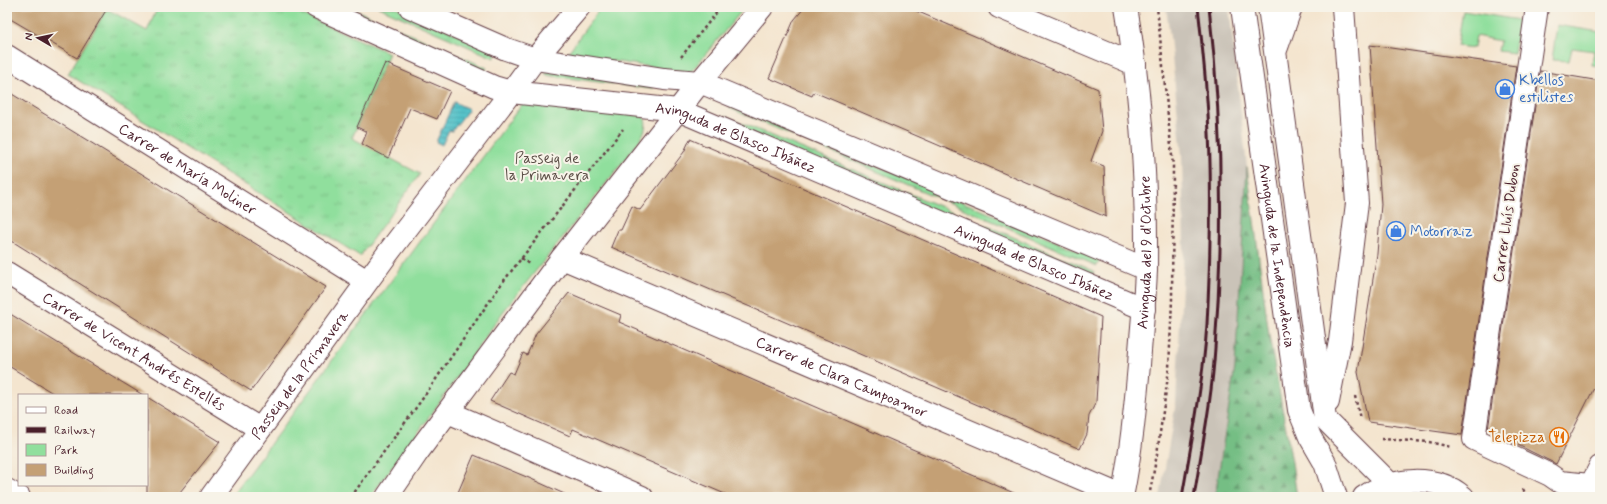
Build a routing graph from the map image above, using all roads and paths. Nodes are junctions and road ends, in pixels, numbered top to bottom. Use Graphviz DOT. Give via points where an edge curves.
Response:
graph roads {
  1 [pos="316,7"];
  2 [pos="410,7"];
  3 [pos="579,7"];
  4 [pos="721,7"];
  5 [pos="762,7"];
  6 [pos="998,7"];
  7 [pos="1126,7"];
  8 [pos="1242,7"];
  9 [pos="1269,7"];
  10 [pos="1291,7"];
  11 [pos="1343,7"];
  12 [pos="1537,7"];
  13 [pos="1275,52"];
  14 [pos="7,56"];
  15 [pos="680,58"];
  16 [pos="535,59"];
  17 [pos="1135,64"];
  18 [pos="700,82"];
  19 [pos="511,92"];
  20 [pos="678,110"];
  21 [pos="627,124"];
  22 [pos="562,258"];
  23 [pos="1146,270"];
  24 [pos="7,273"];
  25 [pos="367,281"];
  26 [pos="1144,309"];
  27 [pos="448,412"];
  28 [pos="1325,419"];
  29 [pos="260,429"];
  30 [pos="1374,439"];
  31 [pos="1466,445"];
  32 [pos="1390,484"];
  33 [pos="1590,488"];
  34 [pos="1522,489"];
  35 [pos="7,490"];
  36 [pos="1122,496"];
  37 [pos="19,497"];
  38 [pos="211,497"];
  39 [pos="351,497"];
  40 [pos="387,497"];
  41 [pos="641,497"];
  42 [pos="1336,497"];
  43 [pos="1364,497"];
  44 [pos="1463,497"];
  45 [pos="1527,497"];
  1 -- 19 [label="street, Avinguda de Blasco Ibáñez" via="494,87"];
  2 -- 16 [label="street" via="506,50"];
  3 -- 16 [label="street, Passeig de la Primavera"];
  4 -- 15 [label="path"];
  5 -- 18 [label="street"];
  6 -- 17 [label="street"];
  7 -- 17 [label="street, Avinguda del 9 d'Octubre"];
  8 -- 42 [label="street, Avinguda de la Independència" via="1299,410"];
  9 -- 13 [label="street, Avinguda de la Independència"];
  10 -- 13 [label="street"];
  11 -- 28 [label="street" via="1357,203 1340,341"];
  12 -- 31 [label="street, Carrer Lluís Dubon"];
  13 -- 28 [label="street, Avinguda de la Independència"];
  14 -- 25 [label="street, Carrer de María Moliner"];
  16 -- 18 [label="street"];
  16 -- 19 [label="street, Passeig de la Primavera"];
  17 -- 23 [label="street, Avinguda del 9 d'Octubre" via="1144,148"];
  18 -- 20 [label="street"];
  18 -- 23 [label="street"];
  19 -- 20 [label="street, Avinguda de Blasco Ibáñez"];
  19 -- 25 [label="street, Passeig de la Primavera"];
  20 -- 22 [label="street"];
  20 -- 26 [label="street, Avinguda de Blasco Ibáñez"];
  21 -- 39 [label="path" via="502,283"];
  22 -- 27 [label="street"];
  22 -- 36 [label="street, Carrer de Clara Campoamor"];
  23 -- 26 [label="street, Avinguda del 9 d'Octubre"];
  24 -- 29 [label="street, Carrer de Vicent Andrés Estellés"];
  25 -- 29 [label="street, Passeig de la Primavera"];
  26 -- 36 [label="street, Avinguda del 9 d'Octubre" via="1131,449"];
  27 -- 40 [label="street"];
  27 -- 41 [label="street"];
  28 -- 32 [label="street"];
  29 -- 38 [label="street, Passeig de la Primavera"];
  30 -- 31 [label="path" via="1429,442 1451,447"];
  31 -- 33 [label="street" via="1550,475 1560,482"];
  32 -- 43 [label="street"];
  32 -- 44 [label="street" via="1413,480 1437,484"];
  34 -- 45 [label="path"];
  35 -- 37 [label="street"];
}
